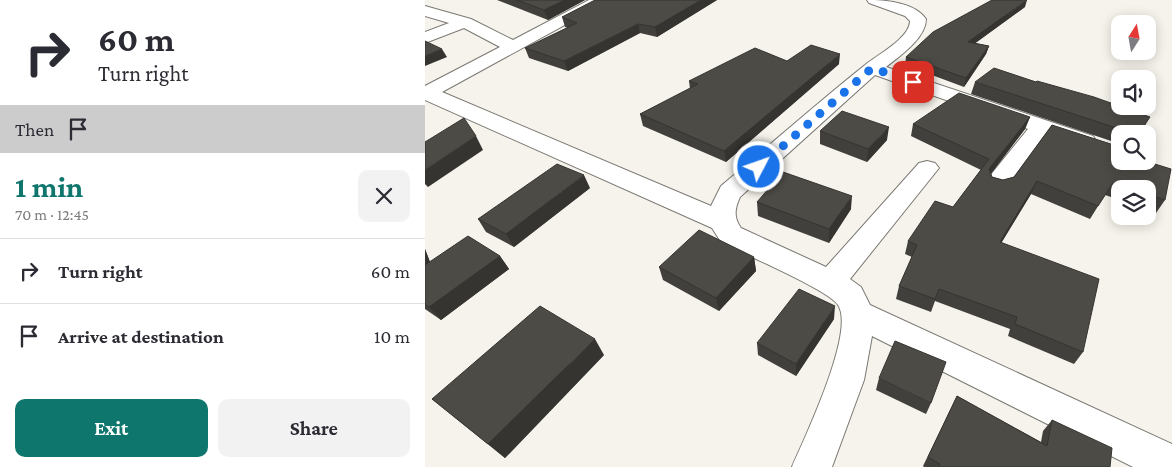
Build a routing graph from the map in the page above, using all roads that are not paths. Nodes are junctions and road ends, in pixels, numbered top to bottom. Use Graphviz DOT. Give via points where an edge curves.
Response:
graph roads {
  1 [pos="600,0"];
  2 [pos="874,0"];
  3 [pos="425,11"];
  4 [pos="465,22"];
  5 [pos="425,38"];
  6 [pos="512,46"];
  7 [pos="872,68"];
  8 [pos="425,93"];
  9 [pos="1041,126"];
  10 [pos="1105,148"];
  11 [pos="927,168"];
  12 [pos="998,183"];
  13 [pos="721,221"];
  14 [pos="830,283"];
  15 [pos="858,314"];
  16 [pos="1172,465"];
  17 [pos="812,467"];
  1 -- 6 [label="street"];
  2 -- 7 [label="street" via="910,13 918,20 918,26 901,47"];
  3 -- 4 [label="street"];
  4 -- 5 [label="street"];
  4 -- 6 [label="street"];
  6 -- 8 [label="street"];
  7 -- 9 [label="street"];
  7 -- 13 [label="street" via="730,192 723,206"];
  8 -- 13 [label="street"];
  9 -- 10 [label="street"];
  9 -- 12 [label="street"];
  11 -- 14 [label="street"];
  13 -- 14 [label="street" via="731,236"];
  14 -- 15 [label="street" via="851,297"];
  15 -- 16 [label="street"];
  15 -- 17 [label="street" via="847,377"];
}
